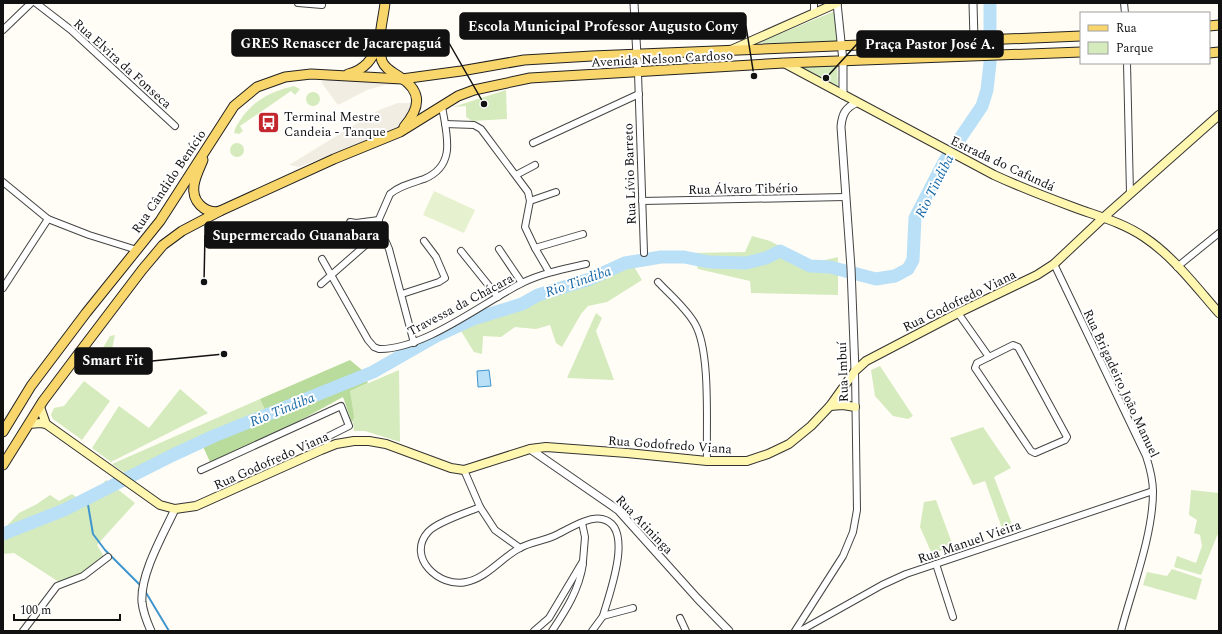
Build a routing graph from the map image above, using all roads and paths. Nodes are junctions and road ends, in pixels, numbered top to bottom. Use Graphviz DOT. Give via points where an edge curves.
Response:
graph roads {
  1 [pos="30,3"];
  2 [pos="48,3"];
  3 [pos="298,3"];
  4 [pos="385,3"];
  5 [pos="634,3"];
  6 [pos="814,3"];
  7 [pos="837,3"];
  8 [pos="973,3"];
  9 [pos="39,5"];
  10 [pos="322,5"];
  11 [pos="814,14"];
  12 [pos="3,30"];
  13 [pos="1080,36"];
  14 [pos="974,39"];
  15 [pos="380,43"];
  16 [pos="841,45"];
  17 [pos="730,50"];
  18 [pos="1080,52"];
  19 [pos="636,55"];
  20 [pos="843,61"];
  21 [pos="784,63"];
  22 [pos="1127,64"];
  23 [pos="638,73"];
  24 [pos="340,75"];
  25 [pos="402,79"];
  26 [pos="639,94"];
  27 [pos="843,95"];
  28 [pos="856,103"];
  29 [pos="442,106"];
  30 [pos="1219,115"];
  31 [pos="445,124"];
  32 [pos="176,126"];
  33 [pos="400,132"];
  34 [pos="211,140"];
  35 [pos="533,143"];
  36 [pos="534,165"];
  37 [pos="516,175"];
  38 [pos="3,182"];
  39 [pos="556,192"];
  40 [pos="1130,194"];
  41 [pos="845,197"];
  42 [pos="530,201"];
  43 [pos="642,201"];
  44 [pos="220,211"];
  45 [pos="1104,217"];
  46 [pos="48,219"];
  47 [pos="379,220"];
  48 [pos="350,222"];
  49 [pos="375,230"];
  50 [pos="1219,233"];
  51 [pos="583,234"];
  52 [pos="424,241"];
  53 [pos="499,248"];
  54 [pos="534,248"];
  55 [pos="137,250"];
  56 [pos="461,250"];
  57 [pos="644,253"];
  58 [pos="322,259"];
  59 [pos="586,264"];
  60 [pos="1054,264"];
  61 [pos="1178,267"];
  62 [pos="549,272"];
  63 [pos="332,276"];
  64 [pos="658,282"];
  65 [pos="522,283"];
  66 [pos="321,284"];
  67 [pos="3,288"];
  68 [pos="402,294"];
  69 [pos="498,297"];
  70 [pos="958,313"];
  71 [pos="1219,313"];
  72 [pos="414,343"];
  73 [pos="989,356"];
  74 [pos="855,371"];
  75 [pos="830,406"];
  76 [pos="40,407"];
  77 [pos="855,407"];
  78 [pos="29,424"];
  79 [pos="46,424"];
  80 [pos="3,432"];
  81 [pos="330,446"];
  82 [pos="530,449"];
  83 [pos="707,461"];
  84 [pos="3,465"];
  85 [pos="202,470"];
  86 [pos="464,470"];
  87 [pos="1153,491"];
  88 [pos="480,507"];
  89 [pos="175,509"];
  90 [pos="582,523"];
  91 [pos="520,548"];
  92 [pos="108,557"];
  93 [pos="583,561"];
  94 [pos="936,564"];
  95 [pos="633,608"];
  96 [pos="603,616"];
  97 [pos="953,617"];
  98 [pos="680,618"];
  99 [pos="22,631"];
  100 [pos="151,631"];
  101 [pos="534,631"];
  102 [pos="552,631"];
  103 [pos="592,631"];
  104 [pos="686,631"];
  105 [pos="729,631"];
  106 [pos="795,631"];
  107 [pos="800,631"];
  108 [pos="1121,631"];
  1 -- 12 [label="street"];
  2 -- 9 [label="street"];
  3 -- 10 [label="street"];
  4 -- 15 [label="main road"];
  5 -- 19 [label="street, Rua Lívio Barreto"];
  6 -- 11 [label="street"];
  7 -- 11 [label="main road"];
  7 -- 16 [label="street"];
  8 -- 14 [label="street"];
  9 -- 32 [label="street, Rua Elvira da Fonseca" via="72,30"];
  11 -- 17 [label="main road"];
  13 -- 14 [label="main road, Avenida Nelson Cardoso"];
  14 -- 16 [label="main road, Avenida Nelson Cardoso"];
  15 -- 24 [label="main road" via="365,67 350,74"];
  15 -- 25 [label="main road" via="384,65"];
  16 -- 17 [label="main road, Avenida Nelson Cardoso"];
  16 -- 20 [label="street"];
  17 -- 19 [label="main road, Avenida Nelson Cardoso"];
  18 -- 20 [label="main road, Avenida Nelson Cardoso"];
  19 -- 23 [label="street, Rua Lívio Barreto"];
  19 -- 25 [label="main road, Avenida Nelson Cardoso" via="524,60 461,72"];
  20 -- 21 [label="main road, Avenida Nelson Cardoso"];
  20 -- 27 [label="street"];
  21 -- 23 [label="main road, Avenida Nelson Cardoso"];
  21 -- 27 [label="main road, Estrada do Cafundá"];
  22 -- 40 [label="street"];
  23 -- 26 [label="street, Rua Lívio Barreto"];
  23 -- 29 [label="main road, Avenida Nelson Cardoso" via="508,81 458,96"];
  24 -- 25 [label="main road, Rua Cândido Benício"];
  24 -- 34 [label="main road, Rua Cândido Benício" via="311,74 285,77 257,87 234,106"];
  25 -- 33 [label="main road" via="415,92 417,102 414,115"];
  26 -- 35 [label="street, Rua Lívio Barreto"];
  26 -- 43 [label="street, Rua Lívio Barreto"];
  27 -- 28 [label="main road, Estrada do Cafundá"];
  28 -- 41 [label="street, Rua Imbuí" via="846,110 842,119"];
  28 -- 45 [label="main road, Estrada do Cafundá" via="1022,188"];
  29 -- 31 [label="street"];
  29 -- 33 [label="main road, Avenida Nelson Cardoso"];
  30 -- 40 [label="main road, Rua Godofredo Viana"];
  31 -- 37 [label="street" via="474,125 481,129"];
  31 -- 47 [label="street" via="448,150 444,160 426,178 390,194"];
  33 -- 44 [label="main road"];
  34 -- 44 [label="main road" via="193,190 196,201 203,208 213,212"];
  34 -- 55 [label="main road, Rua Cândido Benício" via="160,221"];
  36 -- 37 [label="street"];
  37 -- 42 [label="street" via="528,192"];
  38 -- 46 [label="street"];
  39 -- 42 [label="street"];
  40 -- 45 [label="main road, Rua Godofredo Viana"];
  41 -- 43 [label="street, Rua Álvaro Tibério"];
  41 -- 74 [label="street, Rua Imbuí"];
  42 -- 54 [label="street" via="525,227"];
  43 -- 57 [label="street, Rua Lívio Barreto"];
  44 -- 76 [label="main road" via="182,231 163,245 101,322"];
  45 -- 60 [label="main road, Rua Godofredo Viana"];
  45 -- 61 [label="main road, Estrada do Cafundá" via="1143,236"];
  46 -- 55 [label="street" via="82,233"];
  46 -- 67 [label="street"];
  47 -- 48 [label="street"];
  47 -- 49 [label="street"];
  49 -- 63 [label="street" via="369,242"];
  49 -- 68 [label="street" via="389,249"];
  50 -- 61 [label="street"];
  51 -- 54 [label="street"];
  52 -- 68 [label="street" via="436,257 445,278"];
  53 -- 65 [label="street"];
  54 -- 62 [label="street"];
  55 -- 80 [label="main road, Rua Cândido Benício" via="36,380"];
  56 -- 69 [label="street"];
  58 -- 63 [label="street, Travessa da Chácara"];
  59 -- 62 [label="street, Travessa da Chácara"];
  60 -- 70 [label="main road, Rua Godofredo Viana" via="1037,275"];
  60 -- 87 [label="street, Rua Brigadeiro João Manuel" via="1146,456 1152,475"];
  61 -- 71 [label="main road, Estrada do Cafundá"];
  62 -- 65 [label="street, Travessa da Chácara"];
  63 -- 66 [label="street"];
  63 -- 72 [label="street, Travessa da Chácara" via="370,344 379,349 386,349"];
  64 -- 83 [label="street" via="694,323 702,339 705,357"];
  65 -- 69 [label="street, Travessa da Chácara"];
  68 -- 72 [label="street"];
  69 -- 72 [label="street, Travessa da Chácara"];
  70 -- 73 [label="street"];
  70 -- 74 [label="main road, Rua Godofredo Viana" via="866,361"];
  73 -- 73 [label="street" via="1013,345 1018,347 1067,439 1035,453 1031,451 976,371 977,363"];
  74 -- 75 [label="main road, Rua Godofredo Viana"];
  74 -- 77 [label="street, Rua Imbuí"];
  75 -- 77 [label="main road"];
  75 -- 83 [label="main road, Rua Godofredo Viana" via="790,444 768,454 747,461"];
  76 -- 78 [label="main road"];
  76 -- 79 [label="main road"];
  77 -- 106 [label="street, Rua Imbuí" via="857,510 853,532 842,556"];
  78 -- 79 [label="main road"];
  78 -- 84 [label="main road"];
  79 -- 89 [label="main road, Rua Godofredo Viana" via="160,505"];
  81 -- 85 [label="street" via="325,438 349,426 340,406"];
  81 -- 86 [label="main road, Rua Godofredo Viana" via="354,441 375,442"];
  81 -- 89 [label="main road, Rua Godofredo Viana" via="206,502 185,509"];
  82 -- 83 [label="main road, Rua Godofredo Viana" via="627,453"];
  82 -- 86 [label="main road, Rua Godofredo Viana"];
  82 -- 105 [label="street, Rua Atininga" via="618,510"];
  86 -- 88 [label="street"];
  87 -- 94 [label="street, Rua Manuel Vieira"];
  87 -- 108 [label="street, Rua Brigadeiro João Manuel" via="1149,526"];
  88 -- 91 [label="street" via="495,530"];
  88 -- 91 [label="street" via="428,532 422,542 421,555 427,567 438,578 452,583 467,582 484,574"];
  89 -- 100 [label="street" via="145,579 142,593 144,612"];
  90 -- 91 [label="street"];
  90 -- 93 [label="street" via="585,537"];
  90 -- 96 [label="street" via="603,519 617,532 617,568"];
  92 -- 99 [label="street" via="83,576 57,586"];
  93 -- 101 [label="street" via="549,618"];
  93 -- 102 [label="street" via="580,580"];
  94 -- 97 [label="street"];
  94 -- 107 [label="street, Rua Manuel Vieira" via="882,585"];
  95 -- 96 [label="street"];
  96 -- 103 [label="street"];
  98 -- 104 [label="street"];
}
